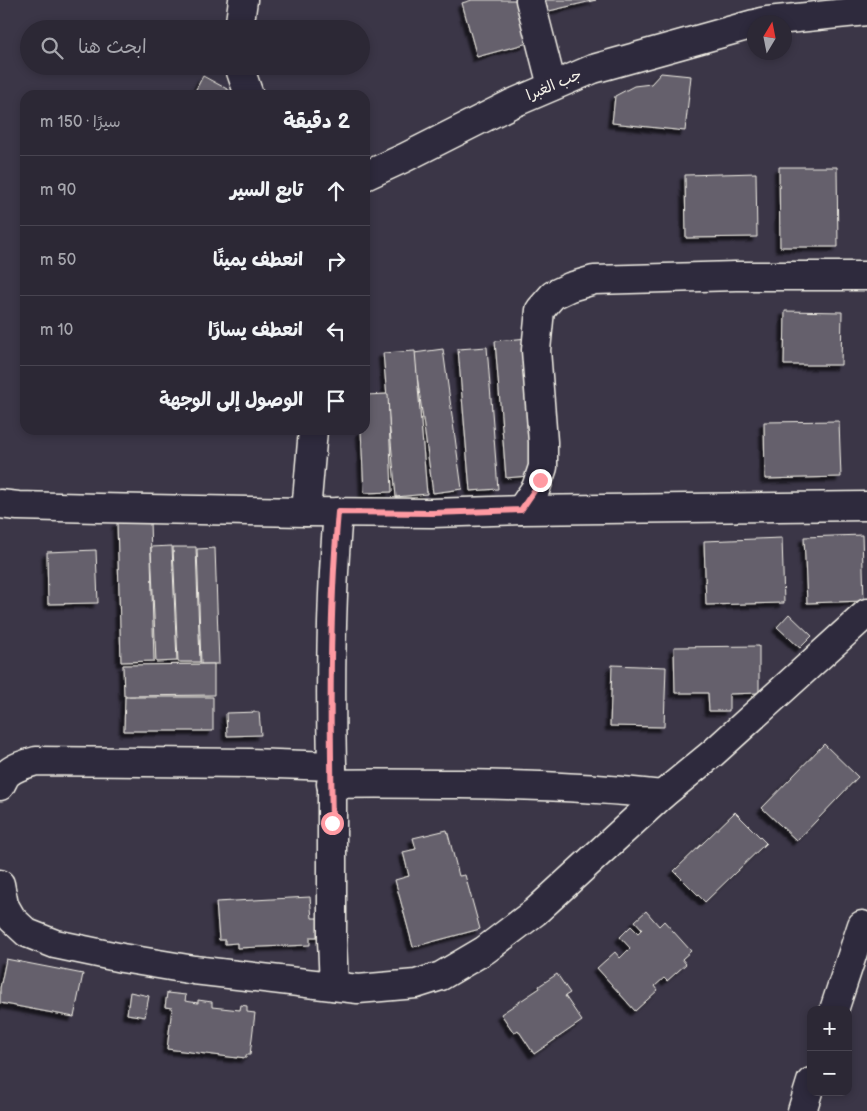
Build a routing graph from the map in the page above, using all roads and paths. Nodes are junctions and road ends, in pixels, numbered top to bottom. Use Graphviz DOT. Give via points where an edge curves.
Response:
graph roads {
  1 [pos="243,0"];
  2 [pos="530,0"];
  3 [pos="815,8"];
  4 [pos="867,12"];
  5 [pos="789,15"];
  6 [pos="240,20"];
  7 [pos="747,26"];
  8 [pos="242,75"];
  9 [pos="552,86"];
  10 [pos="247,90"];
  11 [pos="370,174"];
  12 [pos="867,276"];
  13 [pos="313,435"];
  14 [pos="0,504"];
  15 [pos="867,506"];
  16 [pos="521,510"];
  17 [pos="306,512"];
  18 [pos="338,512"];
  19 [pos="867,613"];
  20 [pos="331,775"];
  21 [pos="0,786"];
  22 [pos="662,795"];
  23 [pos="0,884"];
  24 [pos="862,925"];
  25 [pos="334,986"];
  26 [pos="835,1006"];
  27 [pos="807,1095"];
  28 [pos="802,1111"];
  1 -- 6 [label="street"];
  2 -- 9 [label="street"];
  3 -- 4 [label="street"];
  3 -- 5 [label="street"];
  7 -- 9 [label="street, جب الغبرا" via="593,69"];
  8 -- 10 [label="street"];
  9 -- 11 [label="street, جب الغبرا"];
  12 -- 16 [label="street" via="594,280 553,295 540,310 536,350 543,467 536,488"];
  13 -- 17 [label="street"];
  14 -- 17 [label="street"];
  15 -- 16 [label="street"];
  16 -- 18 [label="street"];
  17 -- 18 [label="street"];
  18 -- 20 [label="street" via="331,621"];
  19 -- 22 [label="street"];
  20 -- 21 [label="street" via="250,763 36,761 16,768 6,775"];
  20 -- 22 [label="street" via="378,782 523,785"];
  20 -- 25 [label="street"];
  22 -- 25 [label="street" via="535,912 485,950 442,976 394,987 358,989"];
  23 -- 25 [label="street" via="4,904 12,919 26,933 55,944 194,970"];
  24 -- 26 [label="street"];
  27 -- 28 [label="street"];
}
